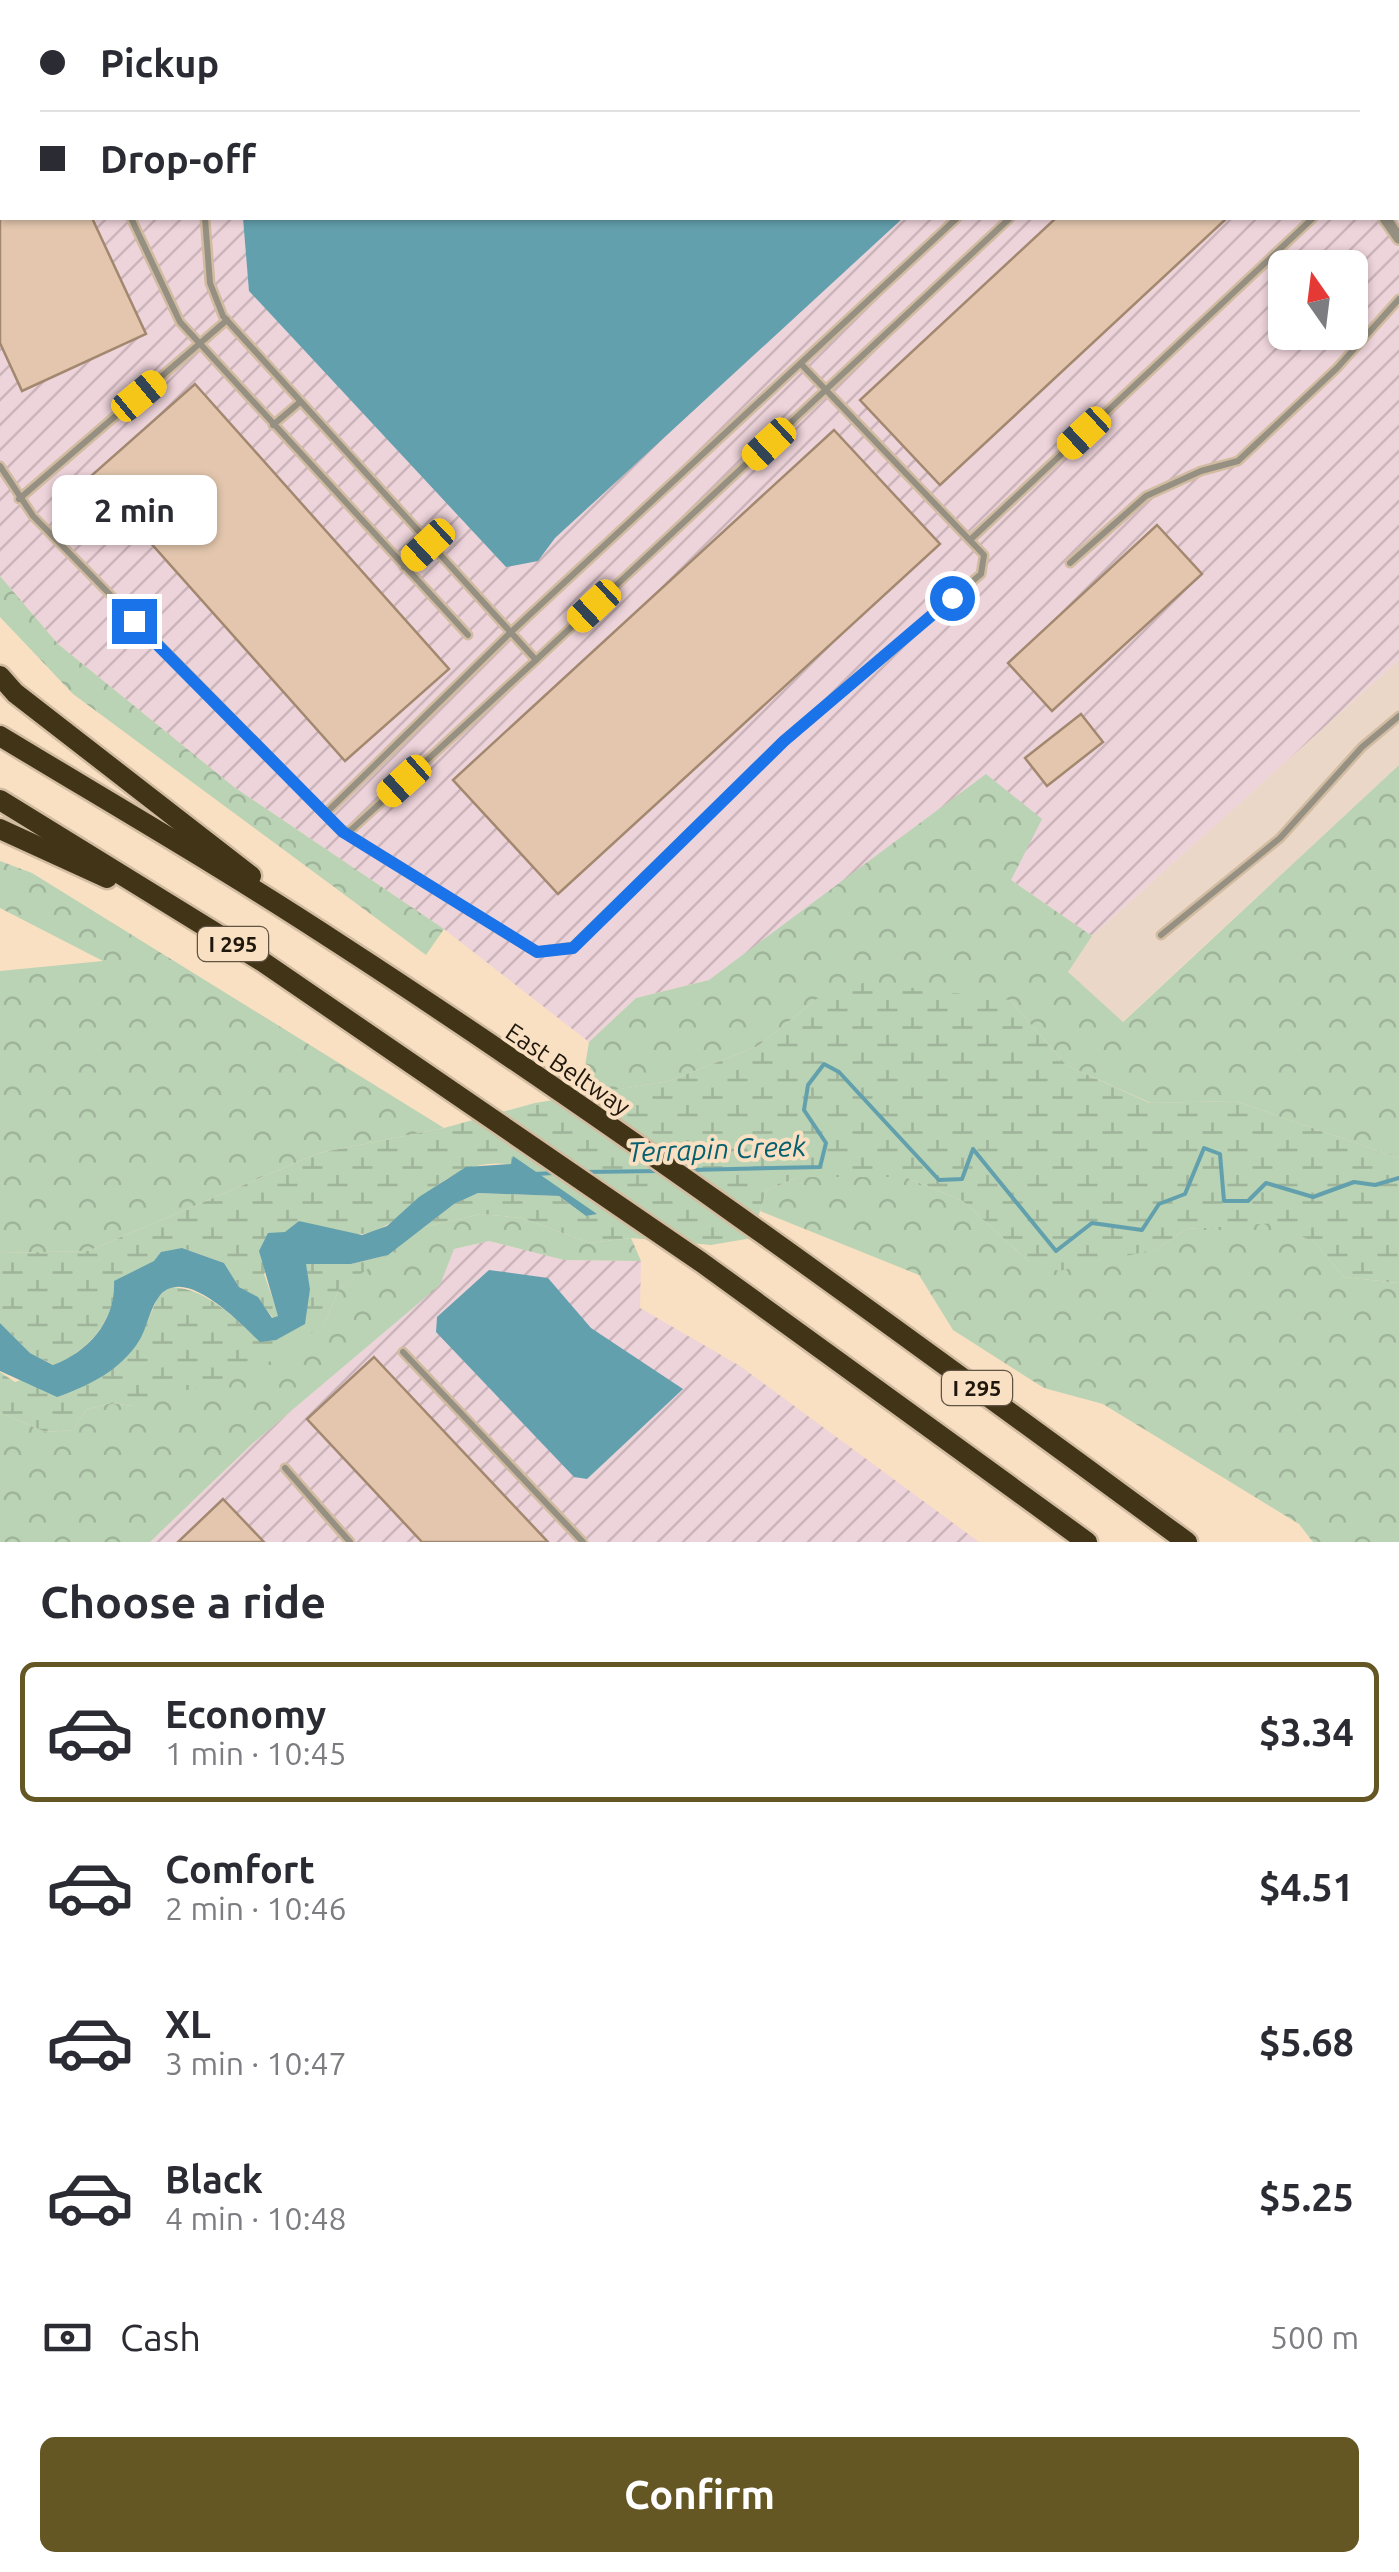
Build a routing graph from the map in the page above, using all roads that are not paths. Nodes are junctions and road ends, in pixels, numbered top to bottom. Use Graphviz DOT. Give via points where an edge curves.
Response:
graph roads {
  1 [pos="132,220"];
  2 [pos="205,220"];
  3 [pos="955,220"];
  4 [pos="1006,220"];
  5 [pos="1311,220"];
  6 [pos="1399,299"];
  7 [pos="227,320"];
  8 [pos="199,344"];
  9 [pos="802,365"];
  10 [pos="827,390"];
  11 [pos="300,402"];
  12 [pos="274,425"];
  13 [pos="0,466"];
  14 [pos="18,498"];
  15 [pos="970,540"];
  16 [pos="428,545"];
  17 [pos="1070,563"];
  18 [pos="404,567"];
  19 [pos="510,633"];
  20 [pos="468,635"];
  21 [pos="536,660"];
  22 [pos="0,676"];
  23 [pos="1399,716"];
  24 [pos="0,736"];
  25 [pos="0,800"];
  26 [pos="325,814"];
  27 [pos="0,830"];
  28 [pos="343,832"];
  29 [pos="184,914"];
  30 [pos="1162,935"];
  31 [pos="340,944"];
  32 [pos="403,1352"];
  33 [pos="285,1468"];
  34 [pos="350,1542"];
  35 [pos="583,1542"];
  36 [pos="1087,1542"];
  37 [pos="1187,1542"];
  1 -- 8 [label="lane" via="180,322"];
  2 -- 7 [label="lane" via="210,283"];
  3 -- 9 [label="lane"];
  4 -- 10 [label="lane"];
  5 -- 15 [label="lane"];
  6 -- 17 [label="lane" via="1238,461 1146,496"];
  7 -- 8 [label="lane"];
  7 -- 11 [label="lane"];
  8 -- 12 [label="lane"];
  8 -- 14 [label="lane"];
  9 -- 10 [label="lane"];
  9 -- 19 [label="lane"];
  10 -- 15 [label="lane"];
  10 -- 21 [label="lane"];
  11 -- 12 [label="lane"];
  11 -- 16 [label="lane"];
  12 -- 18 [label="lane"];
  13 -- 14 [label="lane"];
  14 -- 26 [label="lane"];
  15 -- 28 [label="lane" via="984,554 981,574 784,741 573,948 537,952"];
  16 -- 18 [label="lane"];
  16 -- 19 [label="lane"];
  18 -- 20 [label="lane"];
  19 -- 21 [label="lane"];
  19 -- 26 [label="lane"];
  21 -- 28 [label="lane"];
  22 -- 31 [label="highway"];
  23 -- 30 [label="lane" via="1362,746 1280,838"];
  24 -- 31 [label="highway, East Beltway / I 295"];
  25 -- 29 [label="highway, I 295"];
  26 -- 28 [label="lane"];
  27 -- 29 [label="highway"];
  29 -- 36 [label="highway, I 295" via="701,1262"];
  31 -- 37 [label="highway, East Beltway / I 295" via="767,1234"];
  32 -- 35 [label="lane"];
  33 -- 34 [label="lane"];
}
